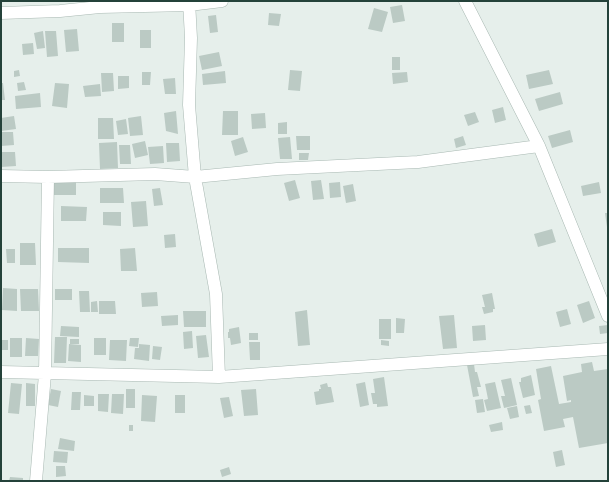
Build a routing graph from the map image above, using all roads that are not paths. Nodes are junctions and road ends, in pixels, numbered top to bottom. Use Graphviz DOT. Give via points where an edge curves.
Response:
graph roads {
  1 [pos="222,1"];
  2 [pos="465,1"];
  3 [pos="189,3"];
  4 [pos="100,4"];
  5 [pos="1,13"];
  6 [pos="539,146"];
  7 [pos="1,176"];
  8 [pos="48,177"];
  9 [pos="195,177"];
  10 [pos="608,316"];
  11 [pos="608,349"];
  12 [pos="1,372"];
  13 [pos="45,374"];
  14 [pos="219,376"];
  15 [pos="36,481"];
  1 -- 3 [label="street"];
  2 -- 6 [label="street"];
  3 -- 4 [label="street"];
  3 -- 9 [label="street" via="189,105"];
  4 -- 5 [label="street" via="60,11"];
  6 -- 9 [label="street" via="418,162 277,169"];
  6 -- 10 [label="street"];
  7 -- 8 [label="street"];
  8 -- 9 [label="street" via="155,174"];
  8 -- 13 [label="street"];
  9 -- 14 [label="street" via="216,294"];
  11 -- 14 [label="street"];
  12 -- 13 [label="street"];
  13 -- 14 [label="street"];
  13 -- 15 [label="street"];
}
